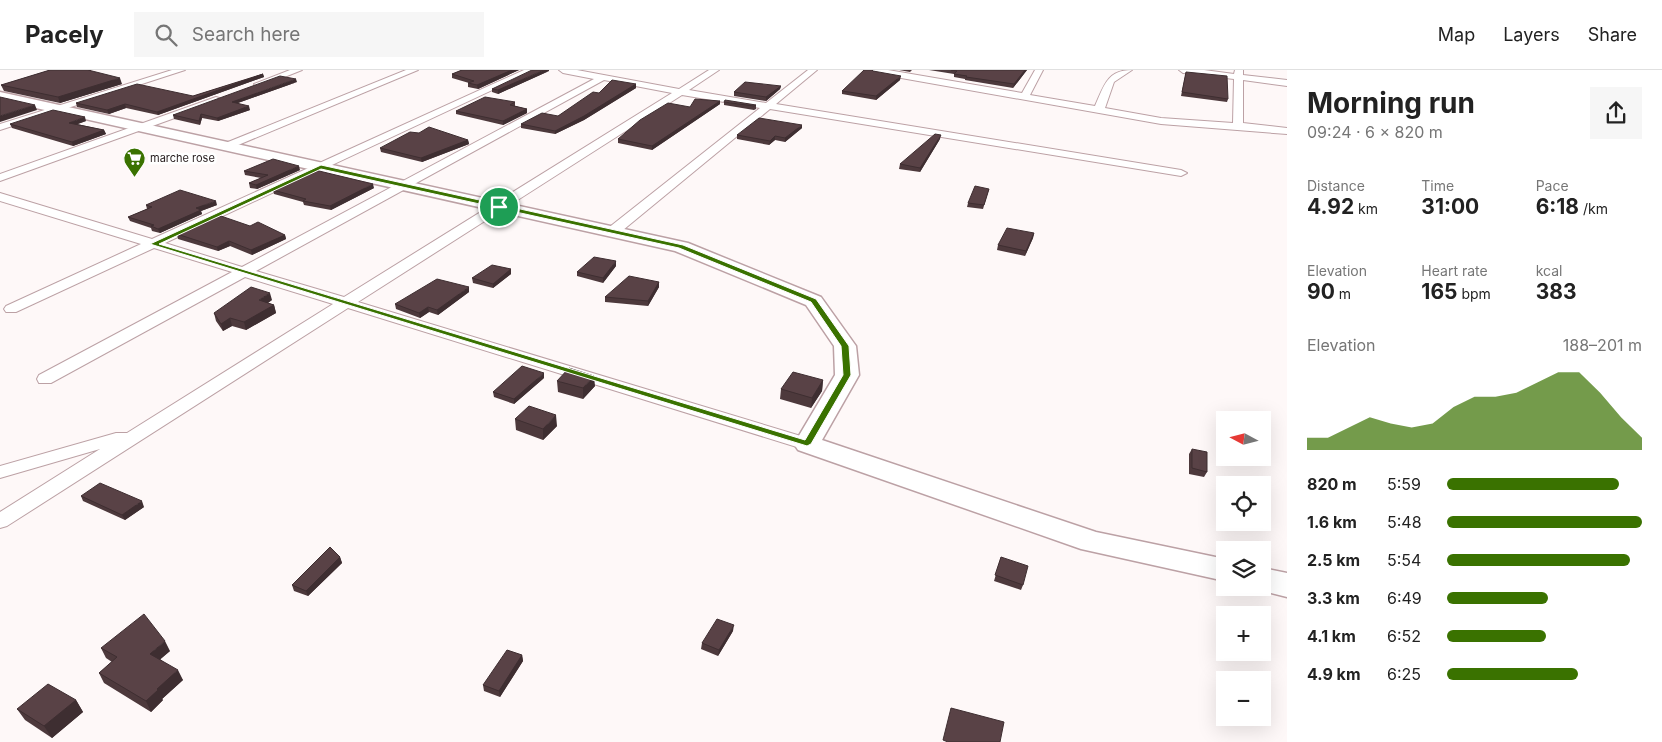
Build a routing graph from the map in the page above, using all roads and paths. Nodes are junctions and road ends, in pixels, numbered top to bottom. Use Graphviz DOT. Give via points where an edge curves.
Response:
graph roads {
  1 [pos="181,70"];
  2 [pos="298,70"];
  3 [pos="414,70"];
  4 [pos="531,70"];
  5 [pos="563,70"];
  6 [pos="715,70"];
  7 [pos="813,70"];
  8 [pos="873,70"];
  9 [pos="1039,70"];
  10 [pos="1128,70"];
  11 [pos="1183,70"];
  12 [pos="915,73"];
  13 [pos="1238,73"];
  14 [pos="604,77"];
  15 [pos="1287,83"];
  16 [pos="252,87"];
  17 [pos="681,92"];
  18 [pos="0,96"];
  19 [pos="1025,96"];
  20 [pos="224,97"];
  21 [pos="768,106"];
  22 [pos="59,109"];
  23 [pos="1099,110"];
  24 [pos="1238,126"];
  25 [pos="0,127"];
  26 [pos="140,127"];
  27 [pos="1287,131"];
  28 [pos="227,146"];
  29 [pos="321,167"];
  30 [pos="1180,173"];
  31 [pos="0,178"];
  32 [pos="404,186"];
  33 [pos="0,197"];
  34 [pos="499,207"];
  35 [pos="612,232"];
  36 [pos="154,244"];
  37 [pos="244,272"];
  38 [pos="346,303"];
  39 [pos="11,309"];
  40 [pos="45,378"];
  41 [pos="142,431"];
  42 [pos="807,444"];
  43 [pos="0,472"];
  44 [pos="0,521"];
  45 [pos="1216,568"];
  46 [pos="1271,581"];
  47 [pos="1287,585"];
  1 -- 22 [label="street"];
  2 -- 16 [label="street"];
  3 -- 28 [label="street"];
  4 -- 29 [label="street"];
  5 -- 14 [label="street"];
  6 -- 17 [label="street"];
  7 -- 21 [label="street"];
  8 -- 12 [label="street"];
  9 -- 19 [label="street"];
  10 -- 23 [label="street" via="1110,81"];
  11 -- 13 [label="street"];
  12 -- 19 [label="street"];
  13 -- 15 [label="street"];
  13 -- 24 [label="street"];
  14 -- 17 [label="street"];
  14 -- 32 [label="street"];
  17 -- 21 [label="street"];
  17 -- 34 [label="street"];
  18 -- 22 [label="street"];
  19 -- 23 [label="street"];
  20 -- 26 [label="street"];
  21 -- 30 [label="street"];
  21 -- 35 [label="street"];
  22 -- 25 [label="street"];
  22 -- 26 [label="street"];
  23 -- 24 [label="street" via="1161,121"];
  24 -- 27 [label="street"];
  26 -- 28 [label="street"];
  26 -- 31 [label="street"];
  28 -- 29 [label="street"];
  29 -- 32 [label="street"];
  29 -- 36 [label="street"];
  32 -- 34 [label="street"];
  32 -- 37 [label="street"];
  33 -- 36 [label="street"];
  34 -- 35 [label="street"];
  34 -- 38 [label="street"];
  35 -- 42 [label="street" via="681,247 814,301 845,346 847,375"];
  36 -- 37 [label="street"];
  36 -- 39 [label="street"];
  37 -- 38 [label="street"];
  37 -- 40 [label="street"];
  38 -- 41 [label="street"];
  38 -- 42 [label="street"];
  41 -- 43 [label="street"];
  41 -- 44 [label="street"];
  42 -- 45 [label="street" via="1092,542"];
  46 -- 47 [label="street"];
}
